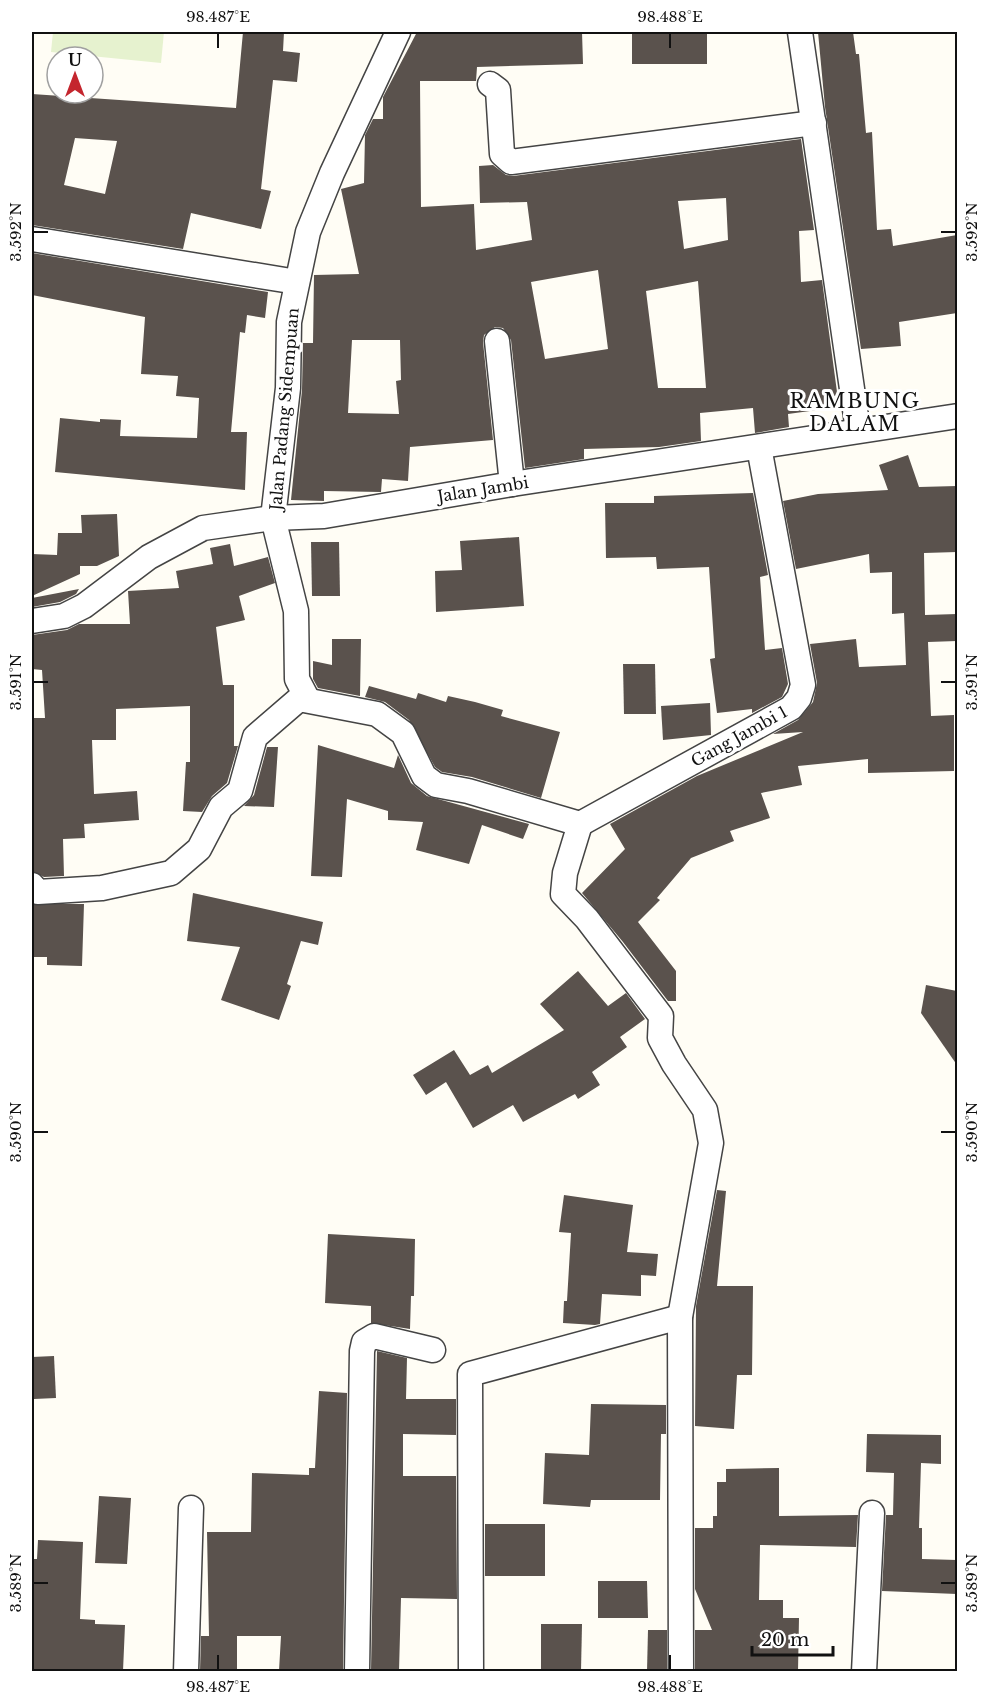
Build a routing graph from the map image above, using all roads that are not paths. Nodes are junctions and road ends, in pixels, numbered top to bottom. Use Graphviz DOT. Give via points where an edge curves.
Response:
graph roads {
  1 [pos="398,32"];
  2 [pos="800,32"];
  3 [pos="490,84"];
  4 [pos="814,123"];
  5 [pos="32,239"];
  6 [pos="297,282"];
  7 [pos="497,341"];
  8 [pos="957,416"];
  9 [pos="858,430"];
  10 [pos="759,447"];
  11 [pos="512,484"];
  12 [pos="273,518"];
  13 [pos="32,621"];
  14 [pos="308,700"];
  15 [pos="580,824"];
  16 [pos="32,885"];
  17 [pos="680,1317"];
  18 [pos="433,1350"];
  19 [pos="191,1508"];
  20 [pos="872,1513"];
  21 [pos="186,1671"];
  22 [pos="357,1671"];
  23 [pos="471,1671"];
  24 [pos="681,1671"];
  25 [pos="864,1671"];
  1 -- 6 [label="street, Jalan Padang Sidempuan" via="308,232"];
  2 -- 4 [label="street"];
  3 -- 4 [label="street" via="498,90 502,154 511,162"];
  4 -- 9 [label="street"];
  5 -- 6 [label="street"];
  6 -- 12 [label="street, Jalan Padang Sidempuan" via="289,322 288,388"];
  7 -- 11 [label="street"];
  8 -- 9 [label="street, Jalan Jambi"];
  9 -- 10 [label="street, Jalan Jambi"];
  10 -- 11 [label="street, Jalan Jambi"];
  10 -- 15 [label="street, Gang Jambi 1" via="803,685 799,698 791,708"];
  11 -- 12 [label="street, Jalan Jambi" via="324,516"];
  12 -- 13 [label="street, Jalan Jambi" via="203,528 148,557 84,606 64,616"];
  12 -- 14 [label="street" via="296,611 297,679"];
  14 -- 15 [label="street" via="377,714 403,733 424,776 435,785"];
  14 -- 16 [label="street" via="299,699 290,705 255,737 240,791 221,807 199,849 171,873 102,888 52,893 38,892"];
  15 -- 17 [label="street" via="565,873 563,894 587,919 661,1016 660,1038 705,1110 711,1143"];
  17 -- 23 [label="street" via="470,1374"];
  17 -- 24 [label="street"];
  18 -- 22 [label="street" via="374,1336 364,1342"];
  19 -- 21 [label="street"];
  20 -- 25 [label="street"];
}
